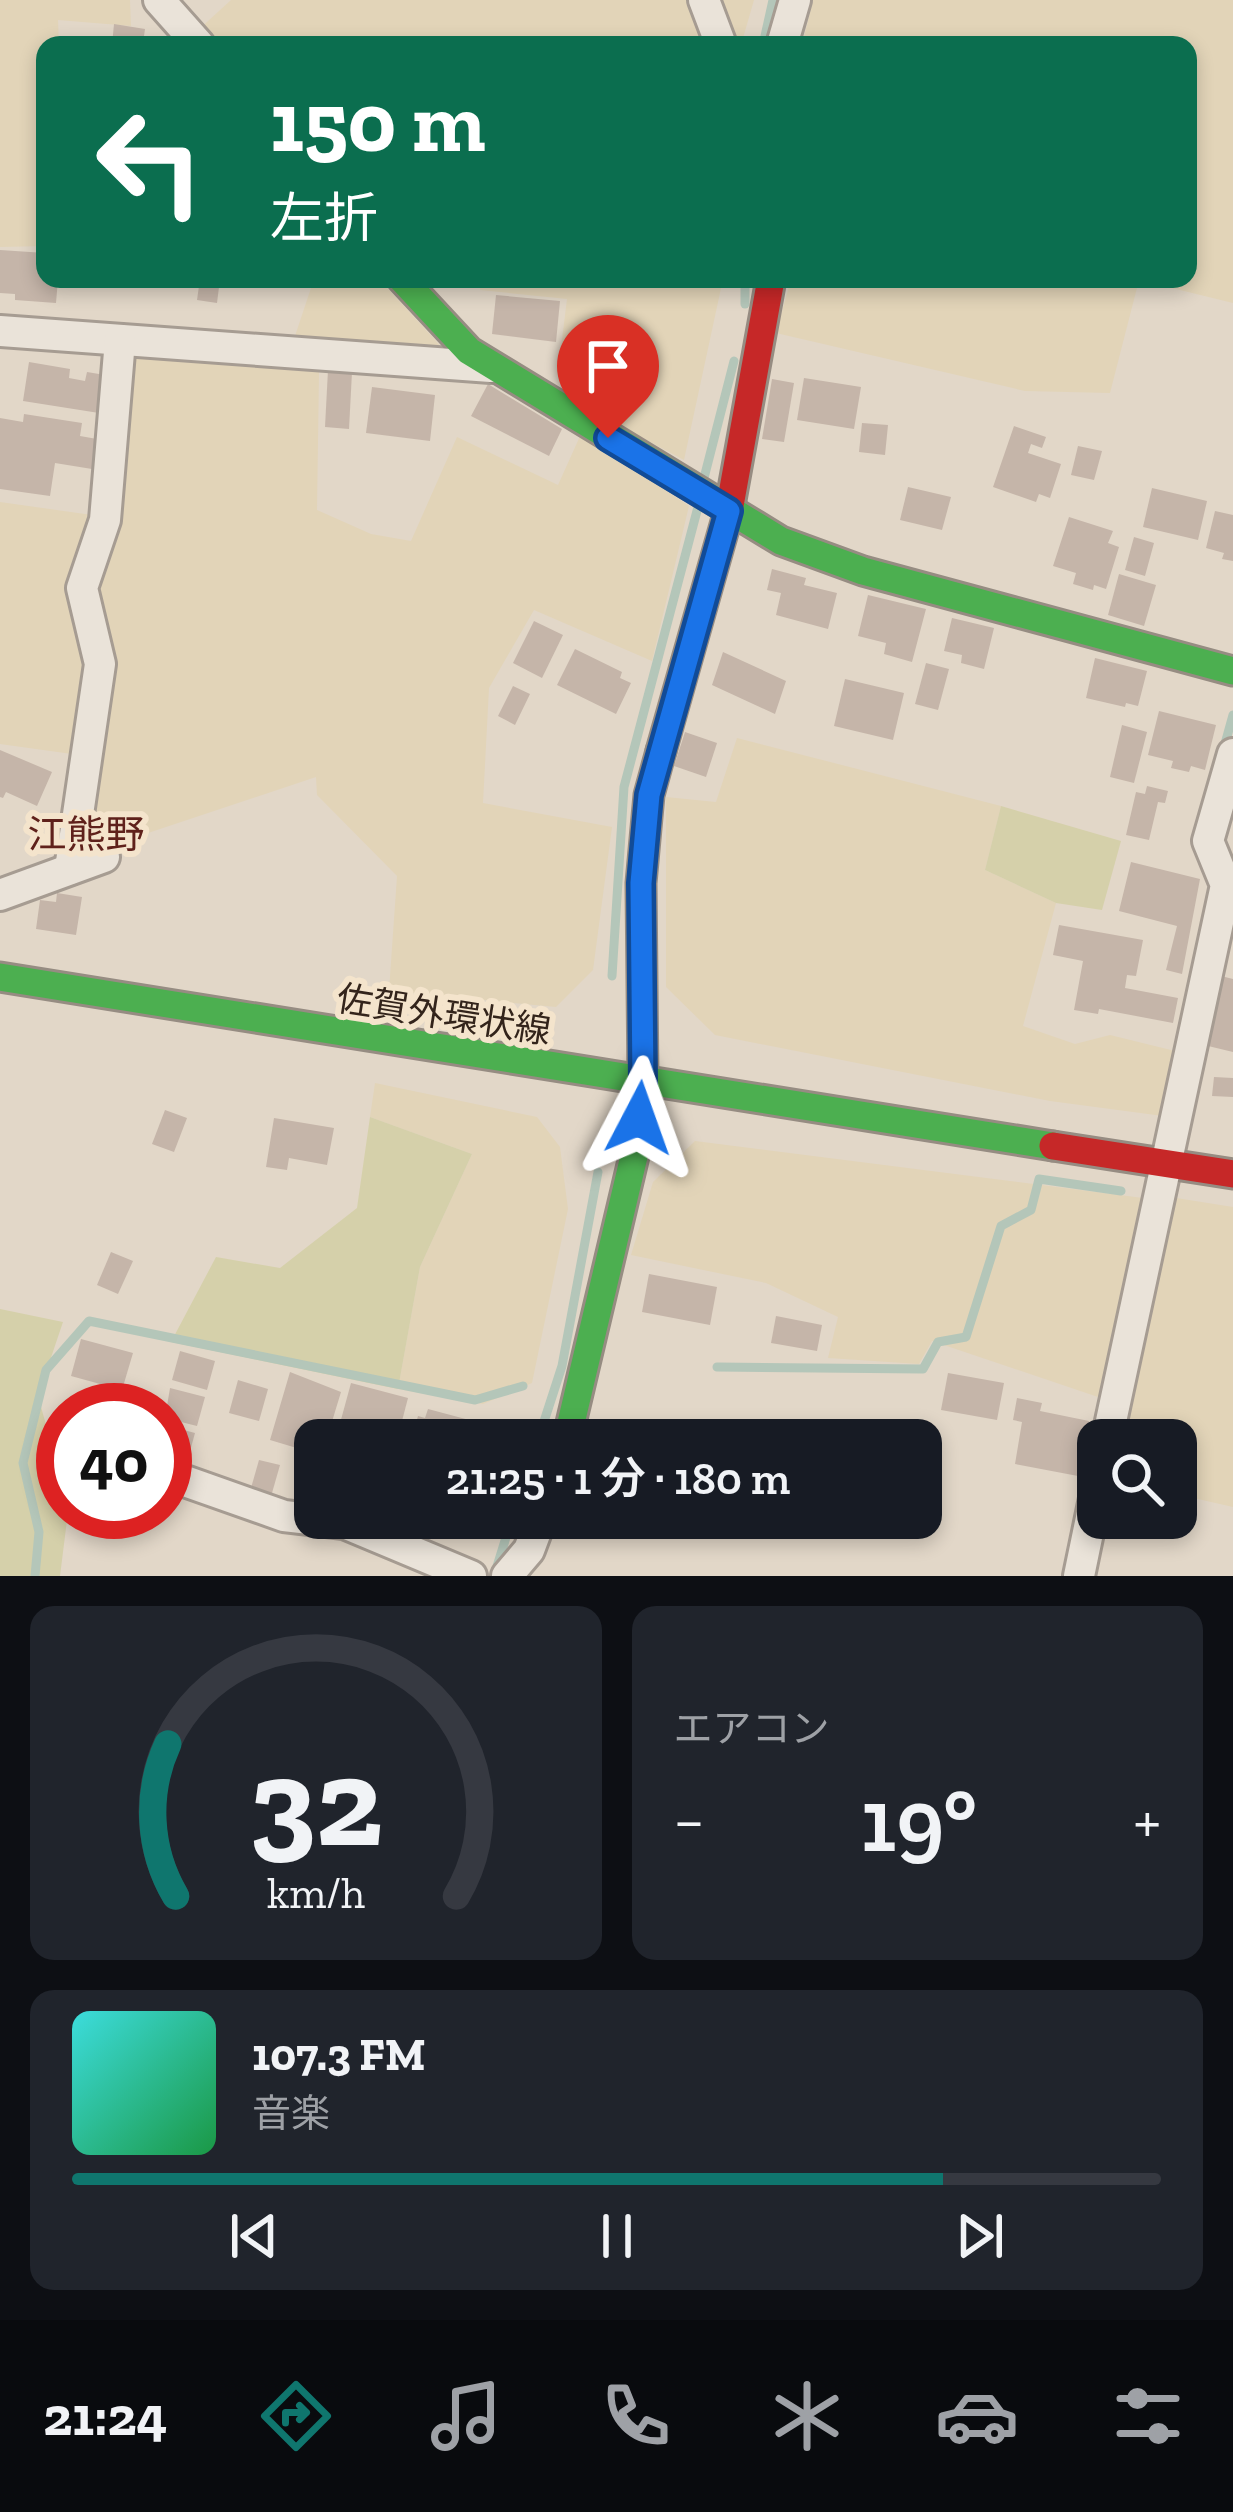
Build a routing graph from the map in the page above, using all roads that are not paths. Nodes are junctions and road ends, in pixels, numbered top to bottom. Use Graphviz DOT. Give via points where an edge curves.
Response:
graph roads {
  1 [pos="159,0"];
  2 [pos="704,0"];
  3 [pos="795,0"];
  4 [pos="191,36"];
  5 [pos="718,36"];
  6 [pos="785,36"];
  7 [pos="410,288"];
  8 [pos="769,288"];
  9 [pos="0,331"];
  10 [pos="120,340"];
  11 [pos="493,368"];
  12 [pos="722,507"];
  13 [pos="1233,671"];
  14 [pos="1233,754"];
  15 [pos="104,857"];
  16 [pos="70,869"];
  17 [pos="0,895"];
  18 [pos="1222,959"];
  19 [pos="0,977"];
  20 [pos="643,1083"];
  21 [pos="1166,1163"];
  22 [pos="1233,1174"];
  23 [pos="572,1419"];
  24 [pos="1111,1419"];
  25 [pos="192,1484"];
  26 [pos="533,1539"];
  27 [pos="1086,1539"];
  28 [pos="510,1573"];
  29 [pos="470,1575"];
  30 [pos="1078,1576"];
  1 -- 4 [label="street"];
  2 -- 5 [label="street"];
  3 -- 6 [label="street"];
  7 -- 11 [label="street"];
  8 -- 12 [label="street"];
  9 -- 10 [label="street"];
  10 -- 11 [label="street"];
  10 -- 16 [label="street" via="105,520 82,588 100,664"];
  11 -- 12 [label="street"];
  12 -- 13 [label="street" via="781,541 863,571"];
  12 -- 20 [label="street" via="649,795 641,883"];
  14 -- 18 [label="street" via="1208,842 1226,884"];
  15 -- 16 [label="street"];
  16 -- 17 [label="street"];
  18 -- 21 [label="street"];
  19 -- 20 [label="street, 佐賀外環状線"];
  20 -- 21 [label="street, 佐賀外環状線"];
  20 -- 23 [label="street" via="635,1152"];
  21 -- 22 [label="street, 佐賀外環状線"];
  21 -- 24 [label="street"];
  25 -- 29 [label="street" via="284,1516 344,1522"];
  26 -- 28 [label="street"];
  27 -- 30 [label="street"];
}
